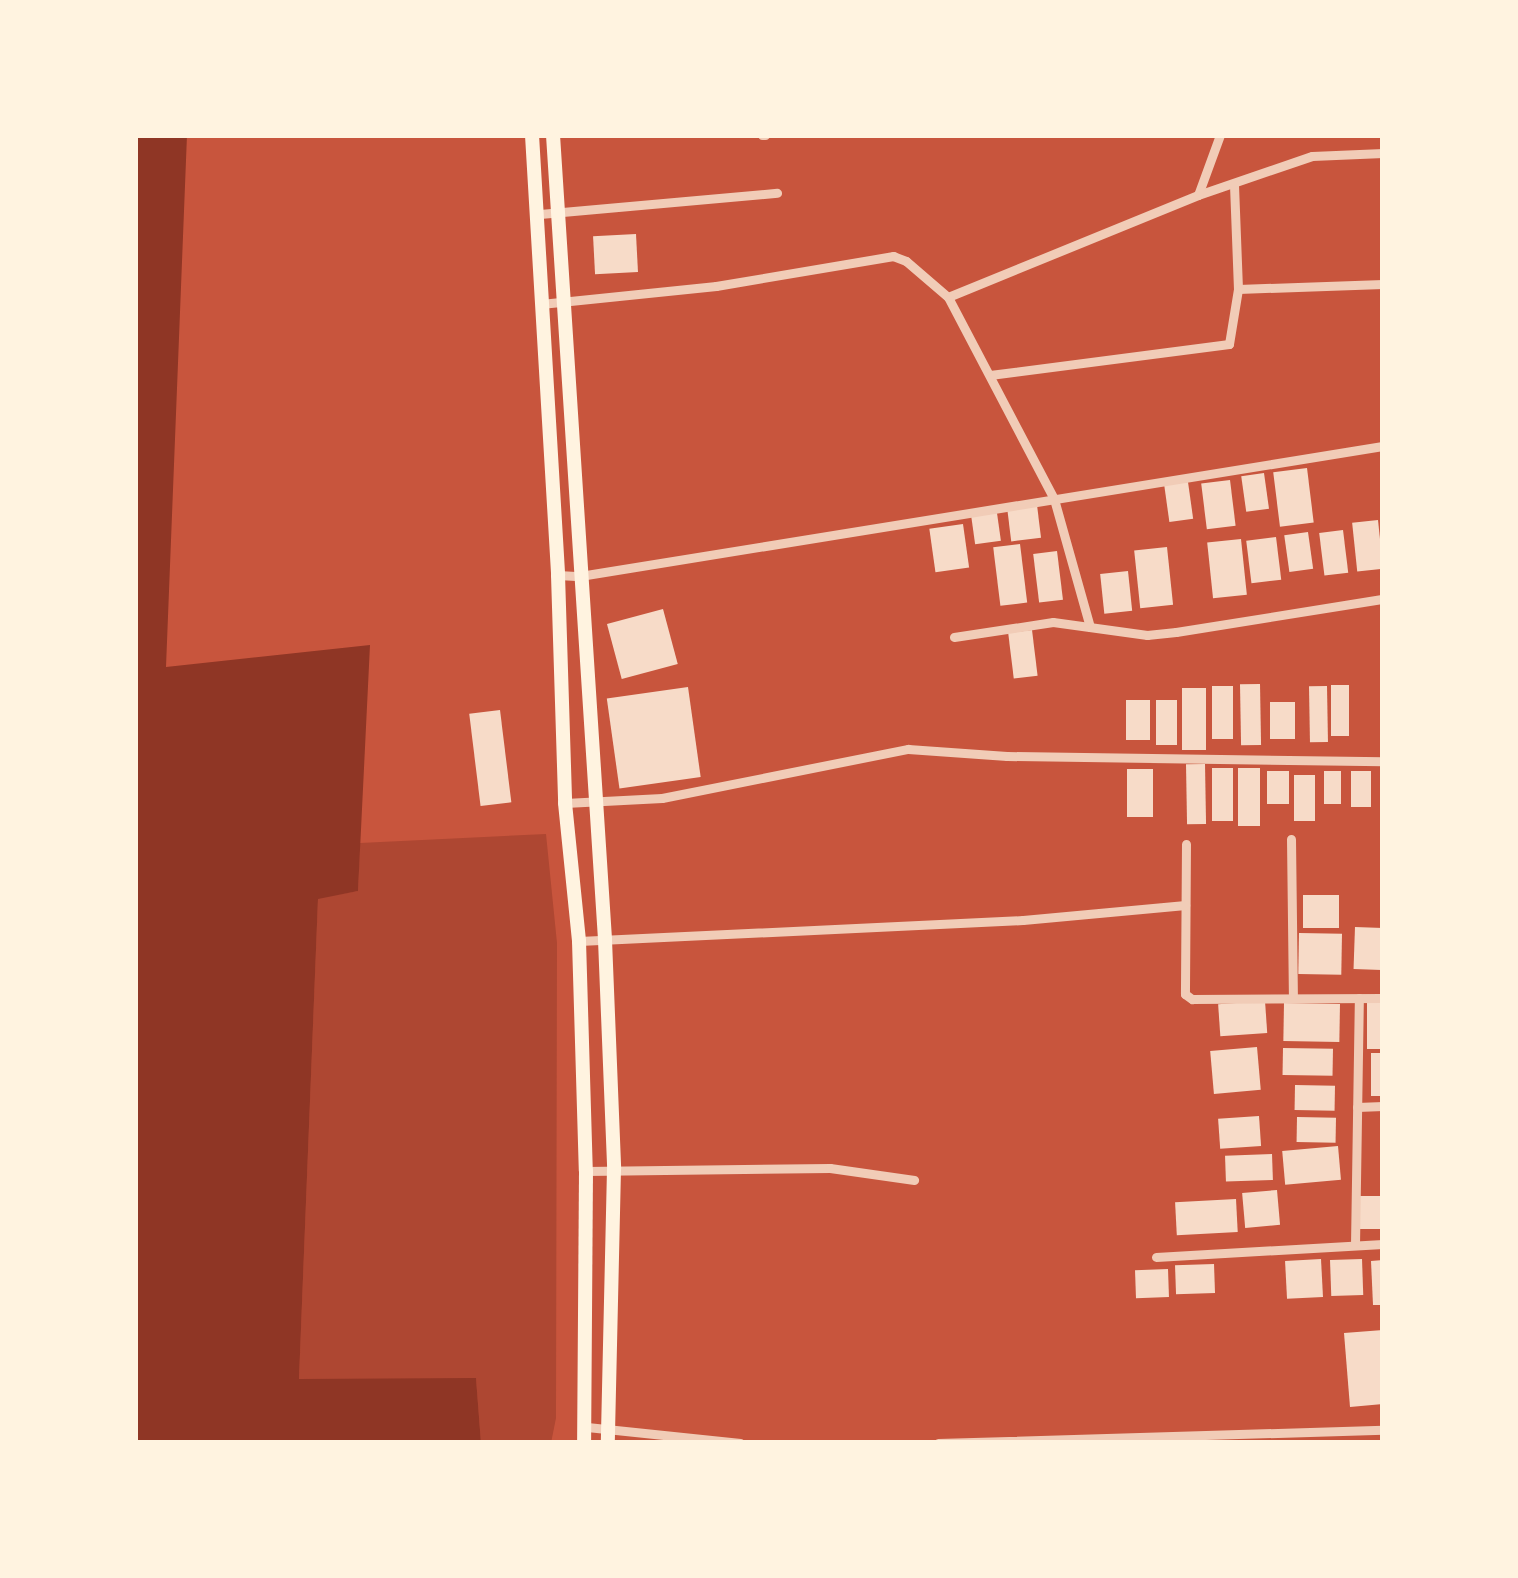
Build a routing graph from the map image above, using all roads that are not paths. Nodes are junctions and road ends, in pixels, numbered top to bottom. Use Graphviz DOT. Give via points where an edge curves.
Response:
graph roads {
  1 [pos="532,135"];
  2 [pos="553,135"];
  3 [pos="1220,135"];
  4 [pos="1383,153"];
  5 [pos="1234,184"];
  6 [pos="777,194"];
  7 [pos="1198,195"];
  8 [pos="557,212"];
  9 [pos="540,214"];
  10 [pos="1383,284"];
  11 [pos="1238,289"];
  12 [pos="948,297"];
  13 [pos="563,300"];
  14 [pos="542,304"];
  15 [pos="990,375"];
  16 [pos="1383,446"];
  17 [pos="1054,499"];
  18 [pos="558,575"];
  19 [pos="580,576"];
  20 [pos="1383,598"];
  21 [pos="1090,627"];
  22 [pos="954,637"];
  23 [pos="1383,761"];
  24 [pos="565,803"];
  25 [pos="595,803"];
  26 [pos="1291,839"];
  27 [pos="1186,844"];
  28 [pos="1185,905"];
  29 [pos="605,940"];
  30 [pos="579,941"];
  31 [pos="1292,998"];
  32 [pos="1359,998"];
  33 [pos="1383,998"];
  34 [pos="1383,1106"];
  35 [pos="1357,1107"];
  36 [pos="614,1169"];
  37 [pos="586,1172"];
  38 [pos="914,1180"];
  39 [pos="1383,1244"];
  40 [pos="1354,1245"];
  41 [pos="1156,1257"];
  42 [pos="1383,1430"];
  43 [pos="585,1435"];
  44 [pos="609,1437"];
  45 [pos="1334,1437"];
  46 [pos="740,1443"];
  47 [pos="938,1443"];
  1 -- 9 [label="main road"];
  2 -- 8 [label="main road"];
  3 -- 7 [label="street"];
  4 -- 5 [label="street" via="1328,152"];
  5 -- 7 [label="street"];
  5 -- 11 [label="street"];
  6 -- 8 [label="street"];
  7 -- 12 [label="street"];
  8 -- 9 [label="street"];
  8 -- 13 [label="main road"];
  9 -- 14 [label="main road"];
  10 -- 11 [label="street"];
  11 -- 15 [label="street" via="1229,344"];
  12 -- 13 [label="street" via="893,256 716,286"];
  12 -- 15 [label="street"];
  13 -- 14 [label="street"];
  13 -- 19 [label="main road"];
  14 -- 18 [label="main road"];
  15 -- 17 [label="street"];
  16 -- 17 [label="street"];
  17 -- 19 [label="street"];
  17 -- 21 [label="street"];
  18 -- 19 [label="street"];
  18 -- 24 [label="main road"];
  19 -- 25 [label="main road"];
  20 -- 21 [label="street" via="1176,632"];
  21 -- 22 [label="street" via="1053,622"];
  23 -- 25 [label="street" via="908,749"];
  24 -- 25 [label="street"];
  24 -- 30 [label="main road"];
  25 -- 29 [label="main road"];
  26 -- 31 [label="street"];
  27 -- 28 [label="street"];
  28 -- 29 [label="street"];
  28 -- 31 [label="street" via="1186,994"];
  29 -- 30 [label="street"];
  29 -- 36 [label="main road"];
  30 -- 37 [label="main road"];
  31 -- 32 [label="street"];
  32 -- 33 [label="street"];
  32 -- 35 [label="street"];
  34 -- 35 [label="street"];
  35 -- 40 [label="street"];
  36 -- 37 [label="street"];
  36 -- 38 [label="street" via="830,1168"];
  36 -- 44 [label="main road"];
  37 -- 43 [label="main road"];
  39 -- 40 [label="street"];
  40 -- 41 [label="street"];
  42 -- 45 [label="street"];
  43 -- 44 [label="street"];
  44 -- 46 [label="street"];
  45 -- 47 [label="street"];
}
